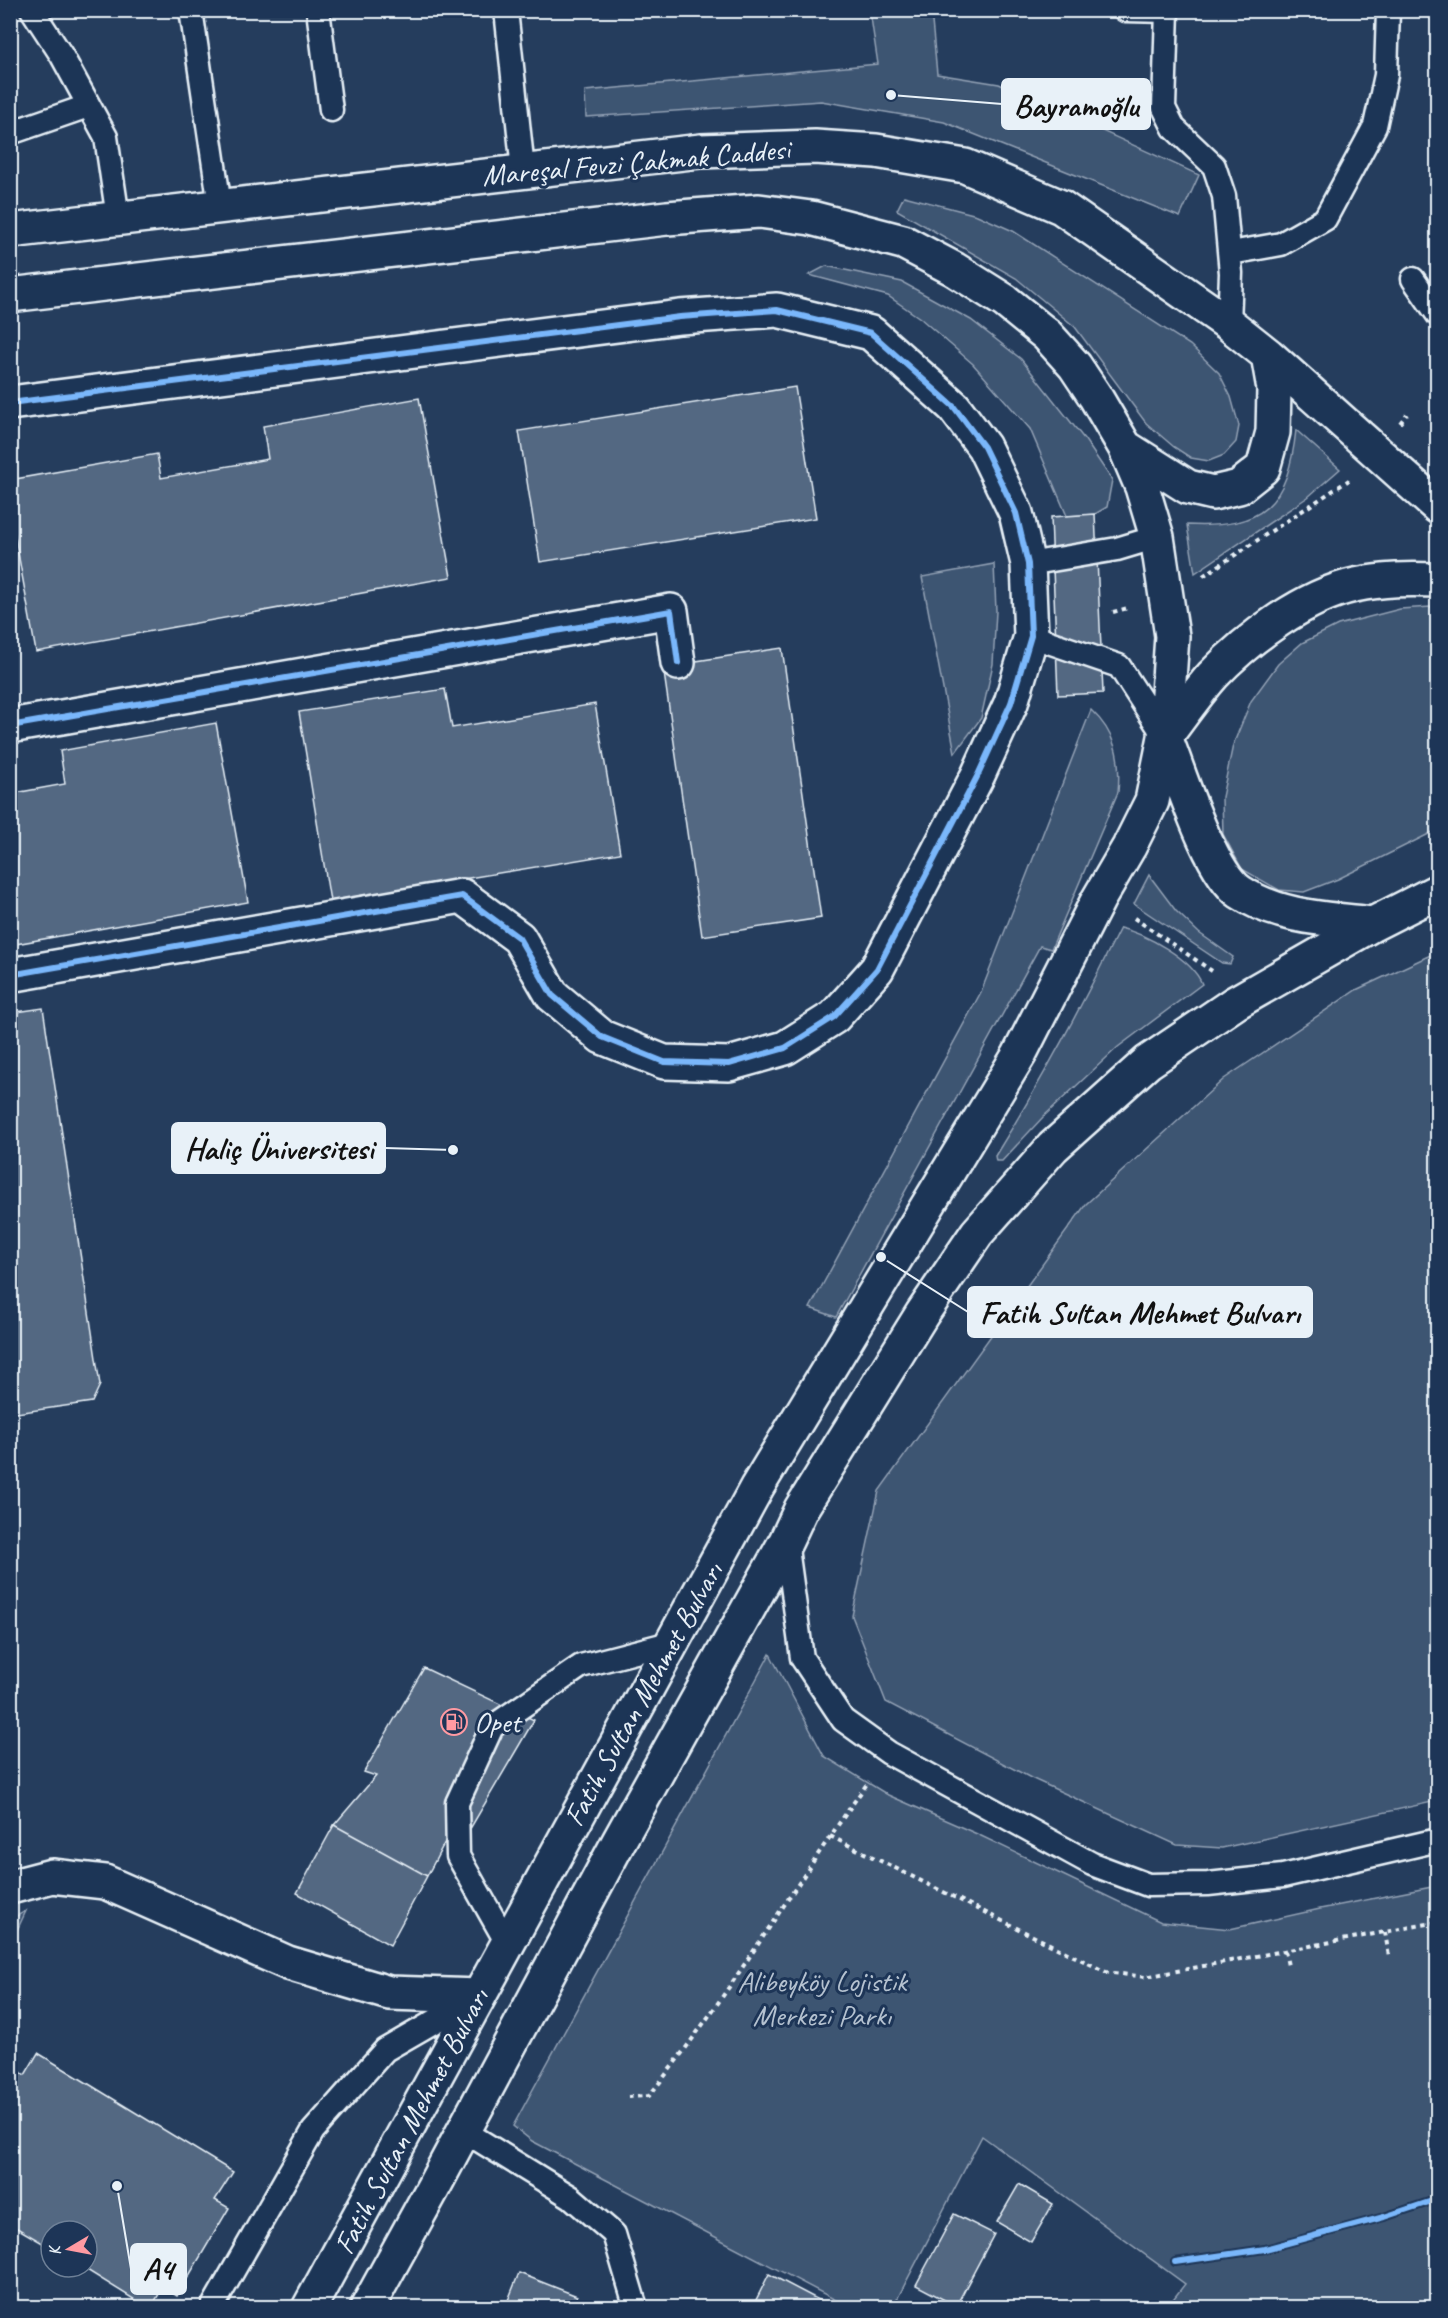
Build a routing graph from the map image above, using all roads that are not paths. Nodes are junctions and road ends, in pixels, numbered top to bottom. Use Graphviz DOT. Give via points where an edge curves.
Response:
graph roads {
  1 [pos="32,10"];
  2 [pos="191,10"];
  3 [pos="318,10"];
  4 [pos="506,10"];
  5 [pos="1125,10"];
  6 [pos="1388,10"];
  7 [pos="1167,11"];
  8 [pos="88,106"];
  9 [pos="331,110"];
  10 [pos="10,133"];
  11 [pos="523,170"];
  12 [pos="219,206"];
  13 [pos="118,219"];
  14 [pos="10,231"];
  15 [pos="1231,253"];
  16 [pos="1413,279"];
  17 [pos="10,295"];
  18 [pos="1437,315"];
  19 [pos="1229,324"];
  20 [pos="1268,355"];
  21 [pos="10,403"];
  22 [pos="1125,447"];
  23 [pos="1437,507"];
  24 [pos="1157,537"];
  25 [pos="1028,564"];
  26 [pos="1437,580"];
  27 [pos="1031,636"];
  28 [pos="678,663"];
  29 [pos="10,726"];
  30 [pos="1165,737"];
  31 [pos="1437,891"];
  32 [pos="1372,924"];
  33 [pos="10,975"];
  34 [pos="786,1541"];
  35 [pos="670,1643"];
  36 [pos="1437,1840"];
  37 [pos="10,1887"];
  38 [pos="507,1943"];
  39 [pos="479,1996"];
  40 [pos="464,2131"];
  41 [pos="212,2307"];
  42 [pos="309,2307"];
  43 [pos="367,2307"];
  44 [pos="636,2307"];
  1 -- 8 [label="lane"];
  2 -- 12 [label="lane"];
  3 -- 9 [label="lane"];
  4 -- 11 [label="lane"];
  5 -- 7 [label="lane"];
  6 -- 15 [label="lane" via="1386,75 1375,126 1325,219 1281,244"];
  7 -- 15 [label="lane" via="1164,108 1174,128 1214,166 1224,196"];
  8 -- 10 [label="lane"];
  8 -- 13 [label="lane" via="106,137"];
  11 -- 12 [label="main road, Mareşal Fevzi Çakmak Caddesi"];
  11 -- 19 [label="main road, Mareşal Fevzi Çakmak Caddesi" via="701,151 815,147 876,151 965,166 1060,207"];
  12 -- 13 [label="main road, Mareşal Fevzi Çakmak Caddesi"];
  13 -- 14 [label="main road, Mareşal Fevzi Çakmak Caddesi"];
  15 -- 19 [label="lane"];
  16 -- 18 [label="lane"];
  17 -- 22 [label="main road, Mareşal Fevzi Çakmak Caddesi" via="667,218 759,211 811,218 903,242 1005,301 1047,335 1075,366"];
  19 -- 20 [label="main road, Mareşal Fevzi Çakmak Caddesi"];
  20 -- 22 [label="main road" via="1274,388 1273,432 1263,468 1239,487 1213,493 1188,487"];
  20 -- 23 [label="main road, Mareşal Fevzi Çakmak Caddesi"];
  21 -- 25 [label="main road" via="680,317 777,310 871,333 954,407 984,447 1016,513"];
  22 -- 24 [label="main road, Mareşal Fevzi Çakmak Caddesi"];
  24 -- 25 [label="lane" via="1117,549"];
  24 -- 30 [label="main road, Mareşal Fevzi Çakmak Caddesi" via="1172,636"];
  25 -- 27 [label="main road"];
  26 -- 30 [label="main road" via="1394,579 1353,585 1312,600 1242,647 1212,676"];
  27 -- 30 [label="lane" via="1119,666"];
  27 -- 33 [label="main road" via="1006,714 978,775 878,969 834,1017 785,1048 729,1064 664,1062 602,1037 552,995 519,938 462,896"];
  28 -- 29 [label="main road" via="671,611"];
  30 -- 32 [label="main road" via="1204,839 1217,864 1239,891 1271,908 1306,917"];
  30 -- 35 [label="main road, Fatih Sultan Mehmet Bulvarı" via="1152,801 1020,1055 757,1487"];
  31 -- 32 [label="main road, Fatih Sultan Mehmet Bulvarı"];
  32 -- 34 [label="main road, Fatih Sultan Mehmet Bulvarı" via="1235,1003 1148,1062 1053,1147 977,1233 922,1314 801,1509"];
  34 -- 36 [label="lane" via="802,1658 843,1720 889,1754 1092,1864 1148,1885 1208,1884 1283,1876"];
  34 -- 40 [label="main road, Fatih Sultan Mehmet Bulvarı"];
  35 -- 38 [label="main road, Fatih Sultan Mehmet Bulvarı"];
  35 -- 38 [label="lane" via="581,1666 492,1727 457,1803 458,1856"];
  37 -- 39 [label="main road" via="52,1876 105,1882 288,1963 389,1993"];
  38 -- 39 [label="main road, Fatih Sultan Mehmet Bulvarı"];
  39 -- 41 [label="lane" via="385,2050 313,2131"];
  39 -- 42 [label="main road, Fatih Sultan Mehmet Bulvarı"];
  40 -- 43 [label="main road, Fatih Sultan Mehmet Bulvarı"];
  40 -- 44 [label="lane" via="570,2197 614,2234"];
}
